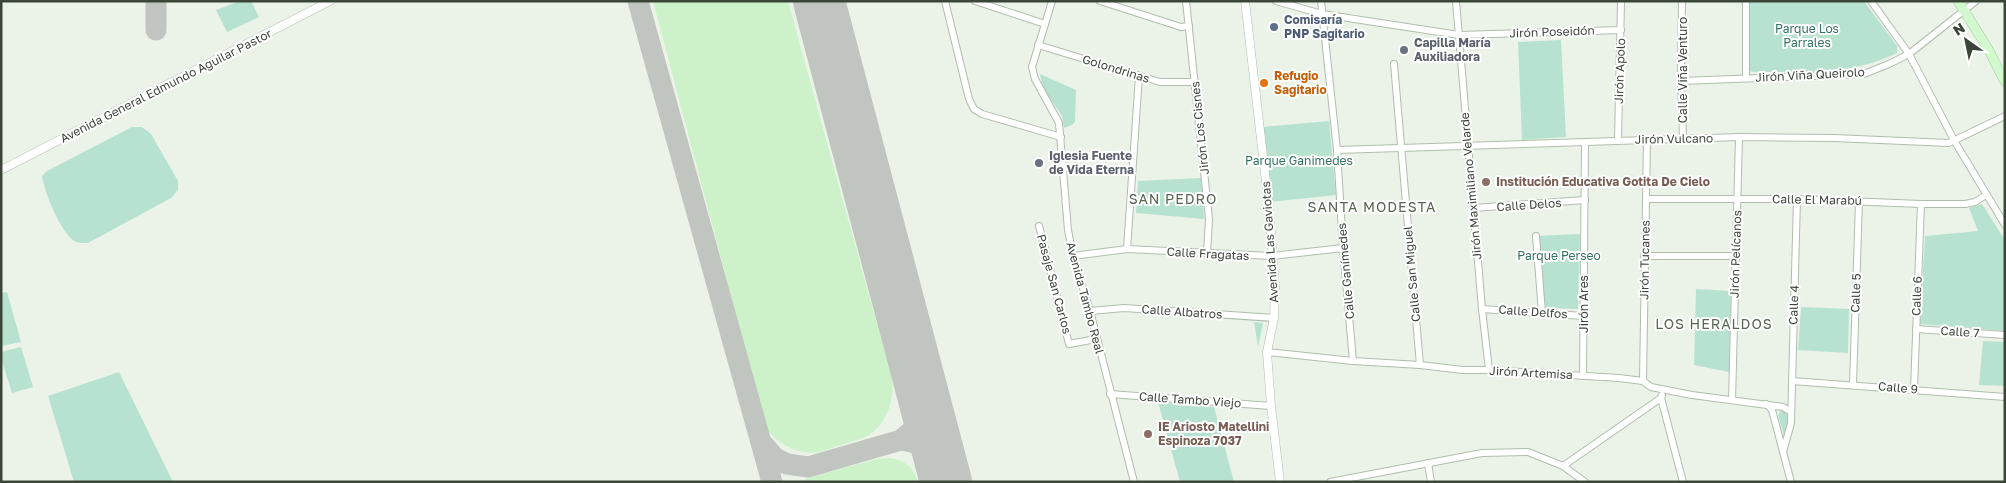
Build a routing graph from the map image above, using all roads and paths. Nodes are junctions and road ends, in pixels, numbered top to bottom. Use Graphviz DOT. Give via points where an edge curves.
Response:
graph roads {
  1 [pos="330,1"];
  2 [pos="945,1"];
  3 [pos="975,1"];
  4 [pos="1052,1"];
  5 [pos="1100,1"];
  6 [pos="1186,1"];
  7 [pos="1245,1"];
  8 [pos="1276,1"];
  9 [pos="1321,1"];
  10 [pos="1456,1"];
  11 [pos="1621,1"];
  12 [pos="1682,1"];
  13 [pos="1746,1"];
  14 [pos="1871,1"];
  15 [pos="1958,1"];
  16 [pos="1976,1"];
  17 [pos="1965,10"];
  18 [pos="1322,14"];
  19 [pos="1045,24"];
  20 [pos="1188,26"];
  21 [pos="1621,30"];
  22 [pos="1458,35"];
  23 [pos="1038,45"];
  24 [pos="1909,54"];
  25 [pos="1394,64"];
  26 [pos="1139,76"];
  27 [pos="1746,78"];
  28 [pos="1682,81"];
  29 [pos="1195,82"];
  30 [pos="2005,82"];
  31 [pos="2005,116"];
  32 [pos="1061,137"];
  33 [pos="1739,137"];
  34 [pos="1684,138"];
  35 [pos="1618,140"];
  36 [pos="1647,140"];
  37 [pos="1585,142"];
  38 [pos="1955,142"];
  39 [pos="1468,146"];
  40 [pos="1400,147"];
  41 [pos="1337,150"];
  42 [pos="1,170"];
  43 [pos="1986,195"];
  44 [pos="1737,198"];
  45 [pos="1646,199"];
  46 [pos="1797,199"];
  47 [pos="1584,200"];
  48 [pos="1859,201"];
  49 [pos="1921,204"];
  50 [pos="1473,208"];
  51 [pos="2005,225"];
  52 [pos="1038,226"];
  53 [pos="1536,236"];
  54 [pos="1343,248"];
  55 [pos="1127,249"];
  56 [pos="1208,254"];
  57 [pos="1073,256"];
  58 [pos="1272,256"];
  59 [pos="1644,256"];
  60 [pos="1735,256"];
  61 [pos="1482,309"];
  62 [pos="1090,311"];
  63 [pos="1542,313"];
  64 [pos="1584,316"];
  65 [pos="1274,318"];
  66 [pos="1916,329"];
  67 [pos="2005,334"];
  68 [pos="1096,339"];
  69 [pos="1267,352"];
  70 [pos="1353,361"];
  71 [pos="1420,365"];
  72 [pos="1489,370"];
  73 [pos="1583,376"];
  74 [pos="1792,380"];
  75 [pos="1643,381"];
  76 [pos="1853,384"];
  77 [pos="1914,389"];
  78 [pos="1666,390"];
  79 [pos="1110,394"];
  80 [pos="2005,397"];
  81 [pos="1661,398"];
  82 [pos="1732,400"];
  83 [pos="1765,404"];
  84 [pos="1271,406"];
  85 [pos="1791,412"];
  86 [pos="1783,452"];
  87 [pos="1428,463"];
  88 [pos="1563,466"];
  89 [pos="1134,482"];
  90 [pos="1280,482"];
  91 [pos="1330,482"];
  92 [pos="1431,482"];
  93 [pos="1585,482"];
  94 [pos="1683,482"];
  95 [pos="1791,482"];
  1 -- 42 [label="street, Avenida General Edmundo Aguilar Pastor"];
  2 -- 32 [label="street" via="974,109 989,117"];
  3 -- 19 [label="street"];
  4 -- 19 [label="street, Avenida Tambo Real"];
  5 -- 20 [label="street"];
  6 -- 20 [label="street, Jirón Los Cisnes"];
  7 -- 58 [label="street, Avenida Las Gaviotas"];
  8 -- 18 [label="street, Jirón Poseidón"];
  9 -- 18 [label="street, Calle Ganímedes"];
  10 -- 22 [label="street, Jirón Maximiliano Velarde"];
  11 -- 21 [label="street, Jirón Apolo"];
  12 -- 28 [label="street, Calle Viña Venturo"];
  13 -- 27 [label="street"];
  14 -- 24 [label="street"];
  15 -- 17 [label="main road"];
  16 -- 17 [label="street, Jirón Viña Queirolo"];
  17 -- 24 [label="street, Jirón Viña Queirolo"];
  17 -- 30 [label="main road"];
  18 -- 22 [label="street, Jirón Poseidón"];
  18 -- 41 [label="street, Calle Ganímedes"];
  19 -- 23 [label="street, Avenida Tambo Real"];
  20 -- 29 [label="street, Jirón Los Cisnes"];
  21 -- 22 [label="street, Jirón Poseidón"];
  21 -- 35 [label="street, Jirón Apolo"];
  22 -- 39 [label="street, Jirón Maximiliano Velarde"];
  23 -- 26 [label="street, Golondrinas"];
  23 -- 32 [label="street, Avenida Tambo Real" via="1032,67 1058,119"];
  24 -- 27 [label="street, Jirón Viña Queirolo" via="1864,74"];
  24 -- 38 [label="street"];
  25 -- 40 [label="street, Calle San Miguel"];
  26 -- 29 [label="street, Golondrinas" via="1160,82"];
  26 -- 55 [label="street"];
  27 -- 28 [label="street, Jirón Viña Queirolo"];
  28 -- 34 [label="street, Calle Viña Venturo"];
  29 -- 56 [label="street, Jirón Los Cisnes" via="1210,219"];
  31 -- 38 [label="street, Jirón Vulcano"];
  32 -- 57 [label="street, Avenida Tambo Real"];
  33 -- 34 [label="street, Jirón Vulcano"];
  33 -- 38 [label="street, Jirón Vulcano"];
  33 -- 44 [label="street, Jirón Pelícanos"];
  34 -- 36 [label="street, Jirón Vulcano"];
  35 -- 36 [label="street, Jirón Vulcano"];
  35 -- 37 [label="street, Jirón Vulcano"];
  36 -- 45 [label="street, Jirón Tucanes"];
  37 -- 39 [label="street, Jirón Vulcano"];
  37 -- 47 [label="street, Jirón Ares"];
  38 -- 43 [label="street"];
  39 -- 40 [label="street, Jirón Vulcano"];
  39 -- 50 [label="street, Jirón Maximiliano Velarde"];
  40 -- 41 [label="street, Jirón Vulcano"];
  40 -- 71 [label="street, Calle San Miguel"];
  41 -- 54 [label="street, Calle Ganímedes"];
  43 -- 49 [label="street, Calle El Marabú" via="1965,204"];
  43 -- 51 [label="street"];
  44 -- 45 [label="street, Calle El Marabú"];
  44 -- 46 [label="street, Calle El Marabú"];
  44 -- 60 [label="street, Jirón Pelícanos"];
  45 -- 59 [label="street, Jirón Tucanes"];
  46 -- 48 [label="street, Calle El Marabú"];
  46 -- 74 [label="street, Calle 4"];
  47 -- 50 [label="street, Calle Delos"];
  47 -- 64 [label="street, Jirón Ares"];
  48 -- 49 [label="street, Calle El Marabú"];
  48 -- 76 [label="street, Calle 5"];
  49 -- 66 [label="street, Calle 6"];
  50 -- 61 [label="street, Jirón Maximiliano Velarde"];
  52 -- 68 [label="street, Pasaje San Carlos" via="1069,344"];
  53 -- 63 [label="street"];
  54 -- 58 [label="street, Calle Fragatas"];
  54 -- 70 [label="street, Calle Ganímedes"];
  55 -- 56 [label="street, Calle Fragatas"];
  55 -- 57 [label="street, Calle Fragatas"];
  56 -- 58 [label="street, Calle Fragatas"];
  57 -- 62 [label="street, Avenida Tambo Real"];
  58 -- 65 [label="street, Avenida Las Gaviotas" via="1276,298"];
  59 -- 60 [label="street"];
  59 -- 75 [label="street, Jirón Tucanes"];
  60 -- 82 [label="street, Jirón Pelícanos"];
  61 -- 63 [label="street, Calle Delfos"];
  61 -- 72 [label="street, Jirón Maximiliano Velarde"];
  62 -- 65 [label="street, Calle Albatros" via="1124,308"];
  62 -- 68 [label="street, Avenida Tambo Real"];
  63 -- 64 [label="street, Calle Delfos"];
  64 -- 73 [label="street, Jirón Ares"];
  65 -- 69 [label="street, Avenida Las Gaviotas"];
  66 -- 67 [label="street, Calle 7"];
  66 -- 77 [label="street, Calle 6"];
  68 -- 79 [label="street, Avenida Tambo Real"];
  69 -- 70 [label="street, Jirón Artemisa"];
  69 -- 84 [label="street, Avenida Las Gaviotas"];
  70 -- 71 [label="street, Jirón Artemisa"];
  71 -- 72 [label="street, Jirón Artemisa"];
  72 -- 73 [label="street, Jirón Artemisa"];
  73 -- 75 [label="street, Jirón Artemisa"];
  74 -- 76 [label="street, Calle 9"];
  74 -- 85 [label="street, Calle 4"];
  75 -- 78 [label="street, Jirón Artemisa" via="1651,387"];
  76 -- 77 [label="street, Calle 9"];
  77 -- 80 [label="street, Calle 9"];
  78 -- 81 [label="street"];
  78 -- 82 [label="street, Jirón Artemisa"];
  79 -- 84 [label="street, Calle Tambo Viejo"];
  79 -- 89 [label="street, Avenida Tambo Real"];
  81 -- 88 [label="street"];
  81 -- 94 [label="street"];
  82 -- 83 [label="street, Jirón Artemisa"];
  83 -- 85 [label="street, Jirón Artemisa"];
  83 -- 86 [label="street" via="1772,410"];
  84 -- 90 [label="street, Avenida Las Gaviotas"];
  85 -- 86 [label="street, Calle 4" via="1790,432"];
  86 -- 95 [label="street"];
  87 -- 88 [label="street" via="1482,453 1528,452"];
  87 -- 91 [label="street"];
  87 -- 92 [label="street"];
  88 -- 93 [label="street"];
}
